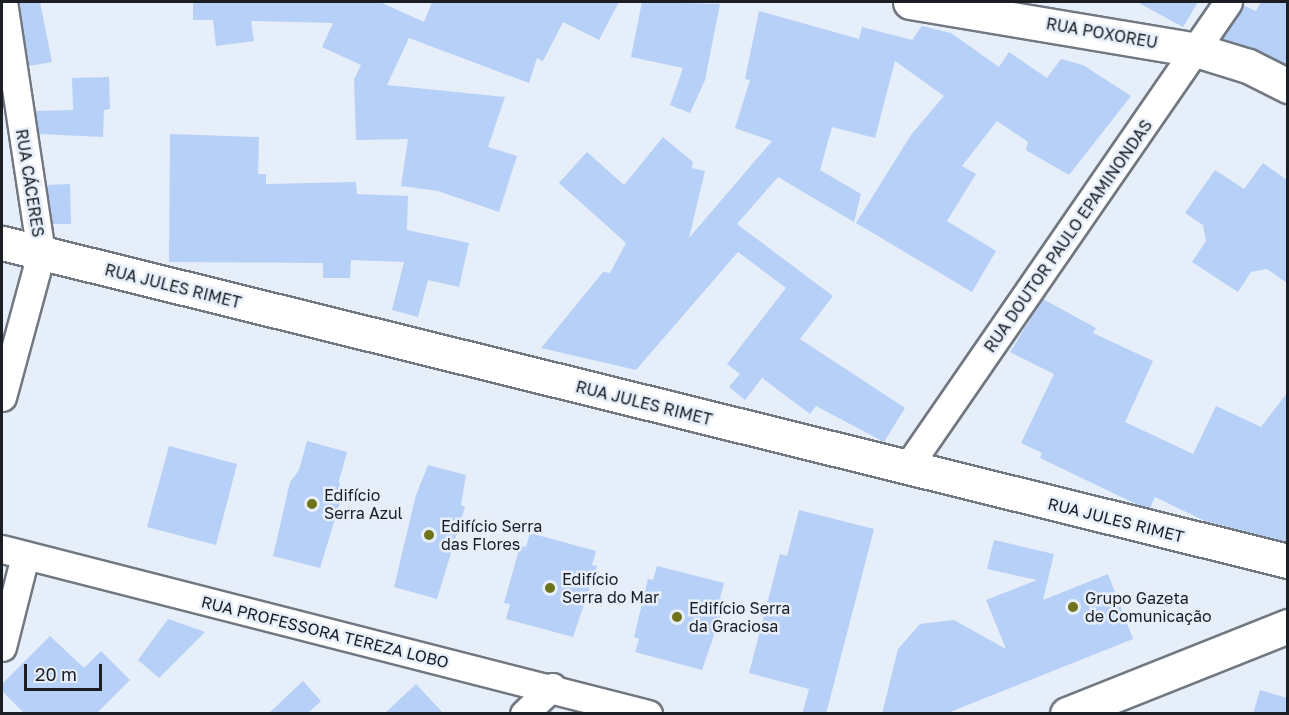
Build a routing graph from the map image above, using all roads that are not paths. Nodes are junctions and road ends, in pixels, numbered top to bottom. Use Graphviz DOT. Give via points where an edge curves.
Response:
graph roads {
  1 [pos="3,2"];
  2 [pos="910,2"];
  3 [pos="1228,2"];
  4 [pos="1196,50"];
  5 [pos="1287,86"];
  6 [pos="2,243"];
  7 [pos="41,253"];
  8 [pos="2,397"];
  9 [pos="906,470"];
  10 [pos="13,552"];
  11 [pos="1287,561"];
  12 [pos="1286,626"];
  13 [pos="2,647"];
  14 [pos="552,687"];
  15 [pos="524,714"];
  16 [pos="648,714"];
  17 [pos="1067,714"];
  1 -- 7 [label="street, RUA CÁCERES"];
  2 -- 4 [label="street, RUA POXOREU"];
  3 -- 4 [label="street, RUA DOUTOR PAULO EPAMINONDAS"];
  4 -- 5 [label="street, RUA POXOREU" via="1248,66"];
  4 -- 9 [label="street, RUA DOUTOR PAULO EPAMINONDAS"];
  6 -- 7 [label="street, RUA JULES RIMET"];
  7 -- 8 [label="street, RUA CÁCERES"];
  7 -- 9 [label="street, RUA JULES RIMET"];
  9 -- 11 [label="street, RUA JULES RIMET"];
  10 -- 13 [label="street"];
  10 -- 14 [label="street, RUA PROFESSORA TEREZA LOBO"];
  12 -- 17 [label="street"];
  14 -- 15 [label="street"];
  14 -- 16 [label="street, RUA PROFESSORA TEREZA LOBO"];
}
